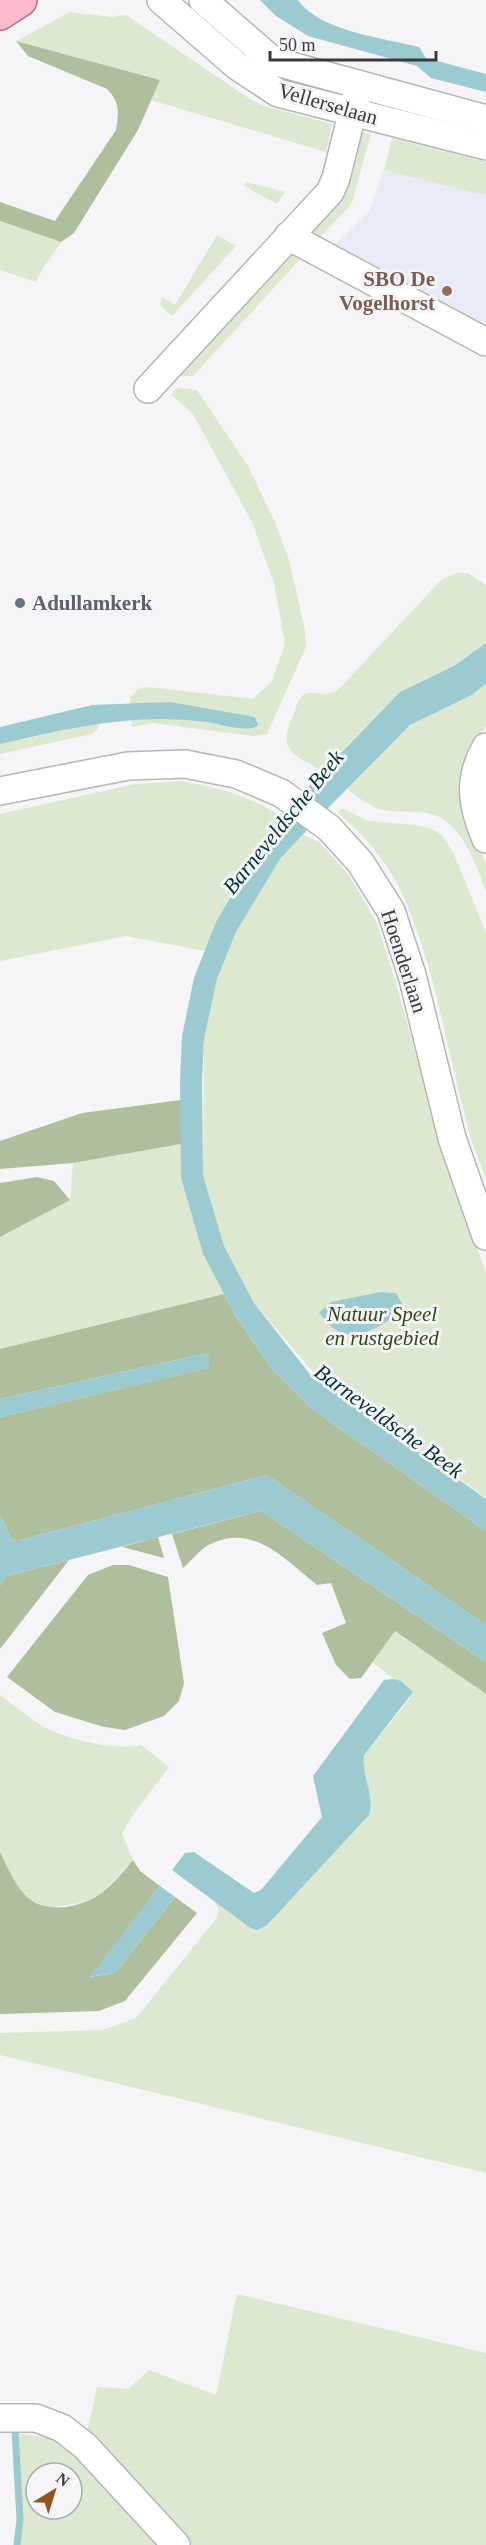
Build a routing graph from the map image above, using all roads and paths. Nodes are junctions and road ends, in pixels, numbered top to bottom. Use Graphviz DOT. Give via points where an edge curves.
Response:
graph roads {
  1 [pos="20,0"];
  2 [pos="161,0"];
  3 [pos="203,0"];
  4 [pos="0,13"];
  5 [pos="359,86"];
  6 [pos="354,112"];
  7 [pos="486,119"];
  8 [pos="486,146"];
  9 [pos="288,236"];
  10 [pos="486,342"];
  11 [pos="148,389"];
  12 [pos="486,747"];
  13 [pos="0,791"];
  14 [pos="486,839"];
  15 [pos="486,1236"];
  16 [pos="0,2418"];
  17 [pos="176,2545"];
  1 -- 4 [label="main road"];
  2 -- 6 [label="street, Vellerselaan" via="260,83 278,93"];
  3 -- 5 [label="street, Vellerselaan" via="273,61"];
  5 -- 6 [label="street"];
  5 -- 7 [label="street, Vellerselaan"];
  6 -- 8 [label="street, Vellerselaan"];
  6 -- 9 [label="street" via="334,186"];
  9 -- 10 [label="street"];
  9 -- 11 [label="street"];
  12 -- 14 [label="street" via="473,786 473,803"];
  13 -- 15 [label="street, Hoenderlaan" via="128,766 185,764 236,774 280,793 329,828 360,862 391,911 412,975 452,1138"];
  16 -- 17 [label="street" via="36,2418 62,2427 85,2446"];
}
